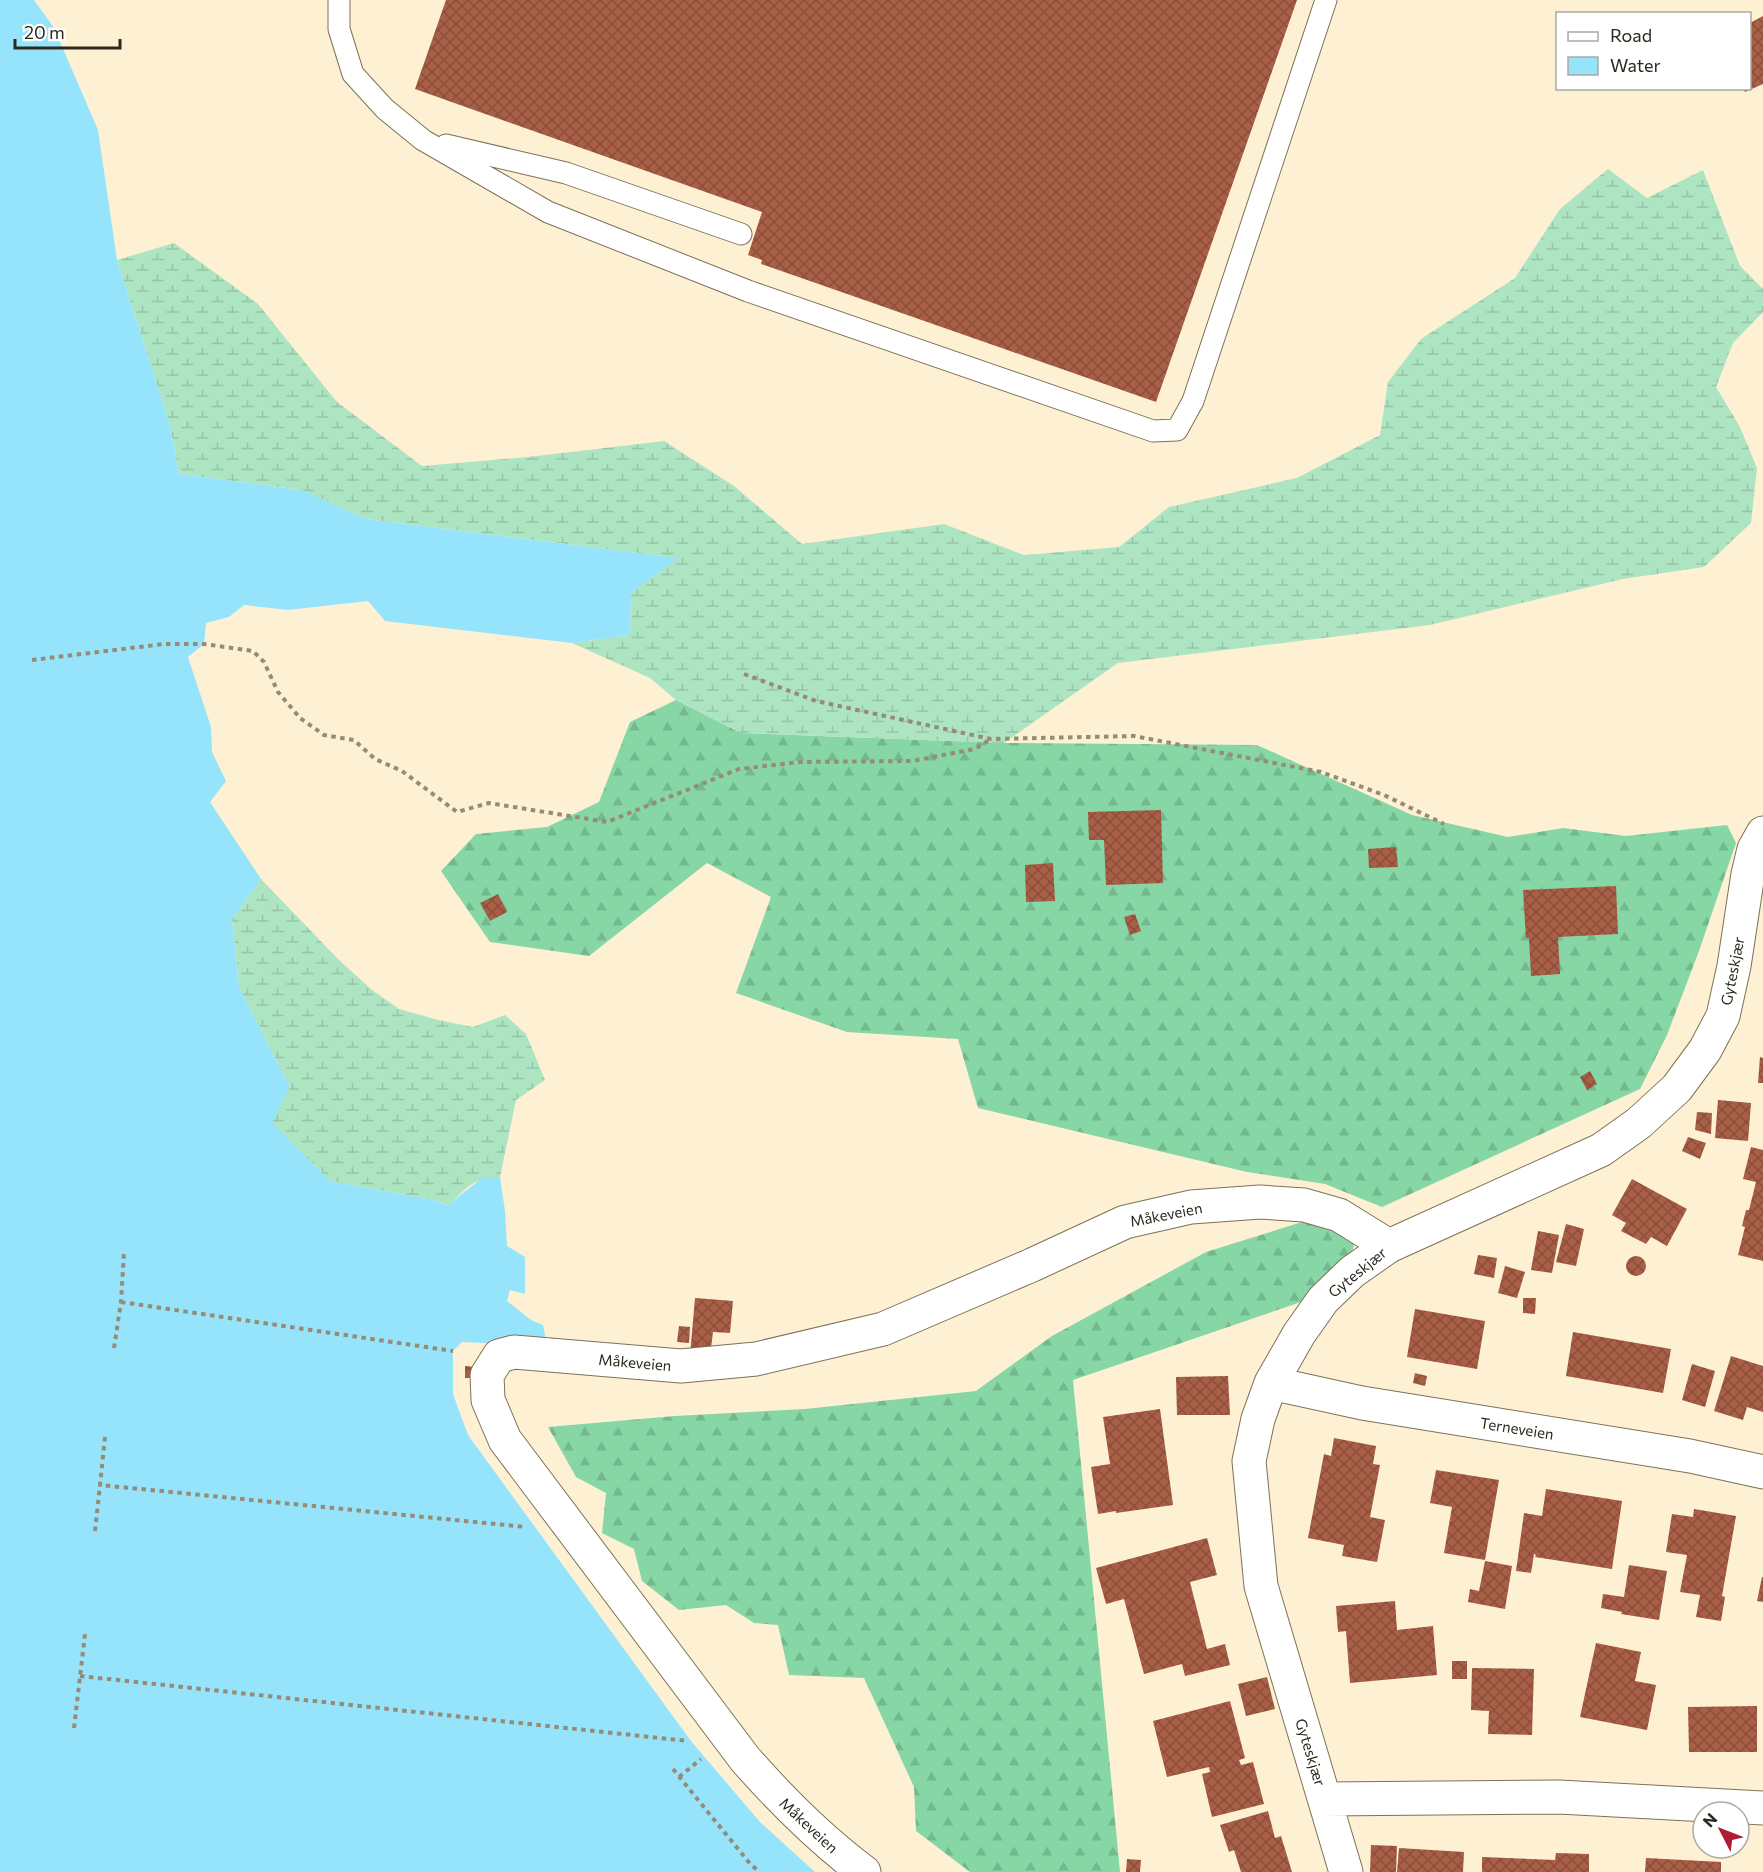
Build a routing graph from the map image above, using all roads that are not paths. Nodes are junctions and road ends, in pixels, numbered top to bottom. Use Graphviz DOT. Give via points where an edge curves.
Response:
graph roads {
  1 [pos="339,0"];
  2 [pos="1326,0"];
  3 [pos="423,140"];
  4 [pos="741,234"];
  5 [pos="1763,833"];
  6 [pos="1389,1246"];
  7 [pos="1271,1383"];
  8 [pos="1763,1472"];
  9 [pos="1325,1799"];
  10 [pos="1763,1808"];
  11 [pos="864,1872"];
  12 [pos="1346,1872"];
  1 -- 3 [label="lane" via="339,29 354,74 386,109"];
  2 -- 3 [label="lane" via="1193,400 1178,430 1153,431 748,291 548,212"];
  3 -- 4 [label="lane" via="566,173"];
  5 -- 6 [label="street, Gyteskjær" via="1748,874 1723,1016 1705,1050 1677,1088 1639,1123 1601,1150"];
  6 -- 7 [label="street, Gyteskjær" via="1352,1272 1323,1300"];
  6 -- 11 [label="street, Måkeveien" via="1339,1215 1304,1205 1260,1202 1191,1207 1125,1222 883,1329 756,1359 681,1366 514,1352 499,1356 487,1375 488,1400 505,1440 745,1759 780,1798"];
  7 -- 8 [label="street, Terneveien" via="1362,1403 1690,1456"];
  7 -- 9 [label="street, Gyteskjær" via="1249,1461 1261,1586"];
  9 -- 10 [label="street" via="1559,1797"];
  9 -- 12 [label="street, Gyteskjær"];
}
